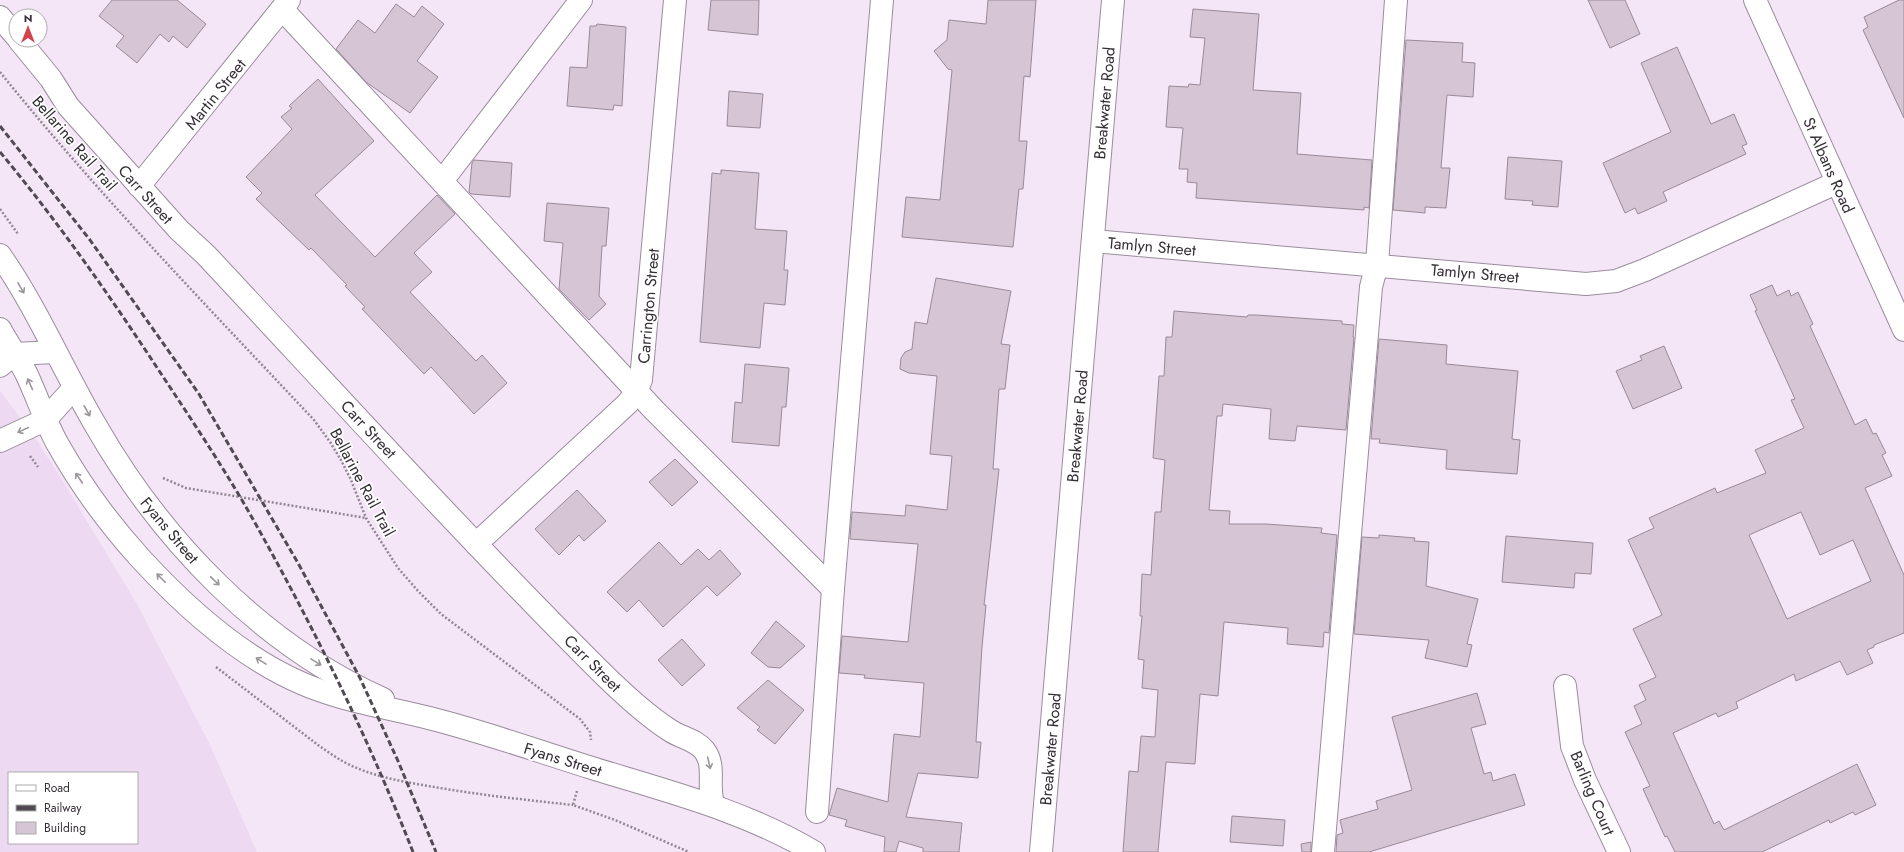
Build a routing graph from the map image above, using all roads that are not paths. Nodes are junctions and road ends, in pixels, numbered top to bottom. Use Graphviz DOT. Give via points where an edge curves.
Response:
graph roads {
  1 [pos="581,0"];
  2 [pos="675,0"];
  3 [pos="882,0"];
  4 [pos="1113,0"];
  5 [pos="1396,0"];
  6 [pos="1755,0"];
  7 [pos="286,5"];
  8 [pos="0,17"];
  9 [pos="8,26"];
  10 [pos="26,48"];
  11 [pos="442,181"];
  12 [pos="1836,183"];
  13 [pos="139,186"];
  14 [pos="1093,241"];
  15 [pos="0,255"];
  16 [pos="1377,264"];
  17 [pos="0,329"];
  18 [pos="1904,330"];
  19 [pos="55,352"];
  20 [pos="7,360"];
  21 [pos="74,388"];
  22 [pos="636,392"];
  23 [pos="45,420"];
  24 [pos="0,440"];
  25 [pos="476,544"];
  26 [pos="833,588"];
  27 [pos="1565,686"];
  28 [pos="429,718"];
  29 [pos="706,803"];
  30 [pos="817,812"];
  31 [pos="783,852"];
  32 [pos="814,852"];
  33 [pos="1041,852"];
  34 [pos="1323,852"];
  35 [pos="1619,852"];
  1 -- 11 [label="street"];
  2 -- 22 [label="street, Carrington Street" via="644,360"];
  3 -- 26 [label="street"];
  4 -- 14 [label="street, Breakwater Road"];
  5 -- 16 [label="street"];
  6 -- 12 [label="street, St Albans Road"];
  7 -- 11 [label="street"];
  7 -- 13 [label="street, Martin Street"];
  8 -- 9 [label="street"];
  10 -- 13 [label="street, Carr Street" via="51,79 68,106"];
  11 -- 22 [label="street"];
  12 -- 16 [label="street, Tamlyn Street" via="1616,281 1586,284"];
  12 -- 18 [label="street, St Albans Road"];
  13 -- 25 [label="street, Carr Street"];
  14 -- 16 [label="street, Tamlyn Street"];
  14 -- 33 [label="street, Breakwater Road"];
  15 -- 19 [label="street, Fyans Street, one-way" via="32,307"];
  16 -- 34 [label="street" via="1371,287"];
  17 -- 20 [label="street, Fyans Street"];
  19 -- 20 [label="street"];
  19 -- 21 [label="street, Fyans Street"];
  23 -- 20 [label="street, Fyans Street, one-way" via="25,372"];
  21 -- 23 [label="street"];
  21 -- 28 [label="street, Fyans Street, one-way" via="124,472 151,510 179,544 230,596 312,660 362,689"];
  22 -- 25 [label="street, Carrington Street" via="628,403"];
  22 -- 26 [label="street"];
  23 -- 24 [label="street, one-way"];
  28 -- 23 [label="street, Fyans Street, one-way" via="344,699 301,683 263,662 215,629 152,570 120,534 67,461"];
  25 -- 29 [label="street, Carr Street, one-way" via="616,686 670,731 700,746 706,753 710,767 711,796"];
  26 -- 30 [label="street"];
  27 -- 35 [label="street, Barling Court" via="1572,746"];
  28 -- 29 [label="street, Fyans Street"];
  29 -- 31 [label="street, Fyans Street"];
  29 -- 32 [label="street, Fyans Street" via="761,824"];
}
